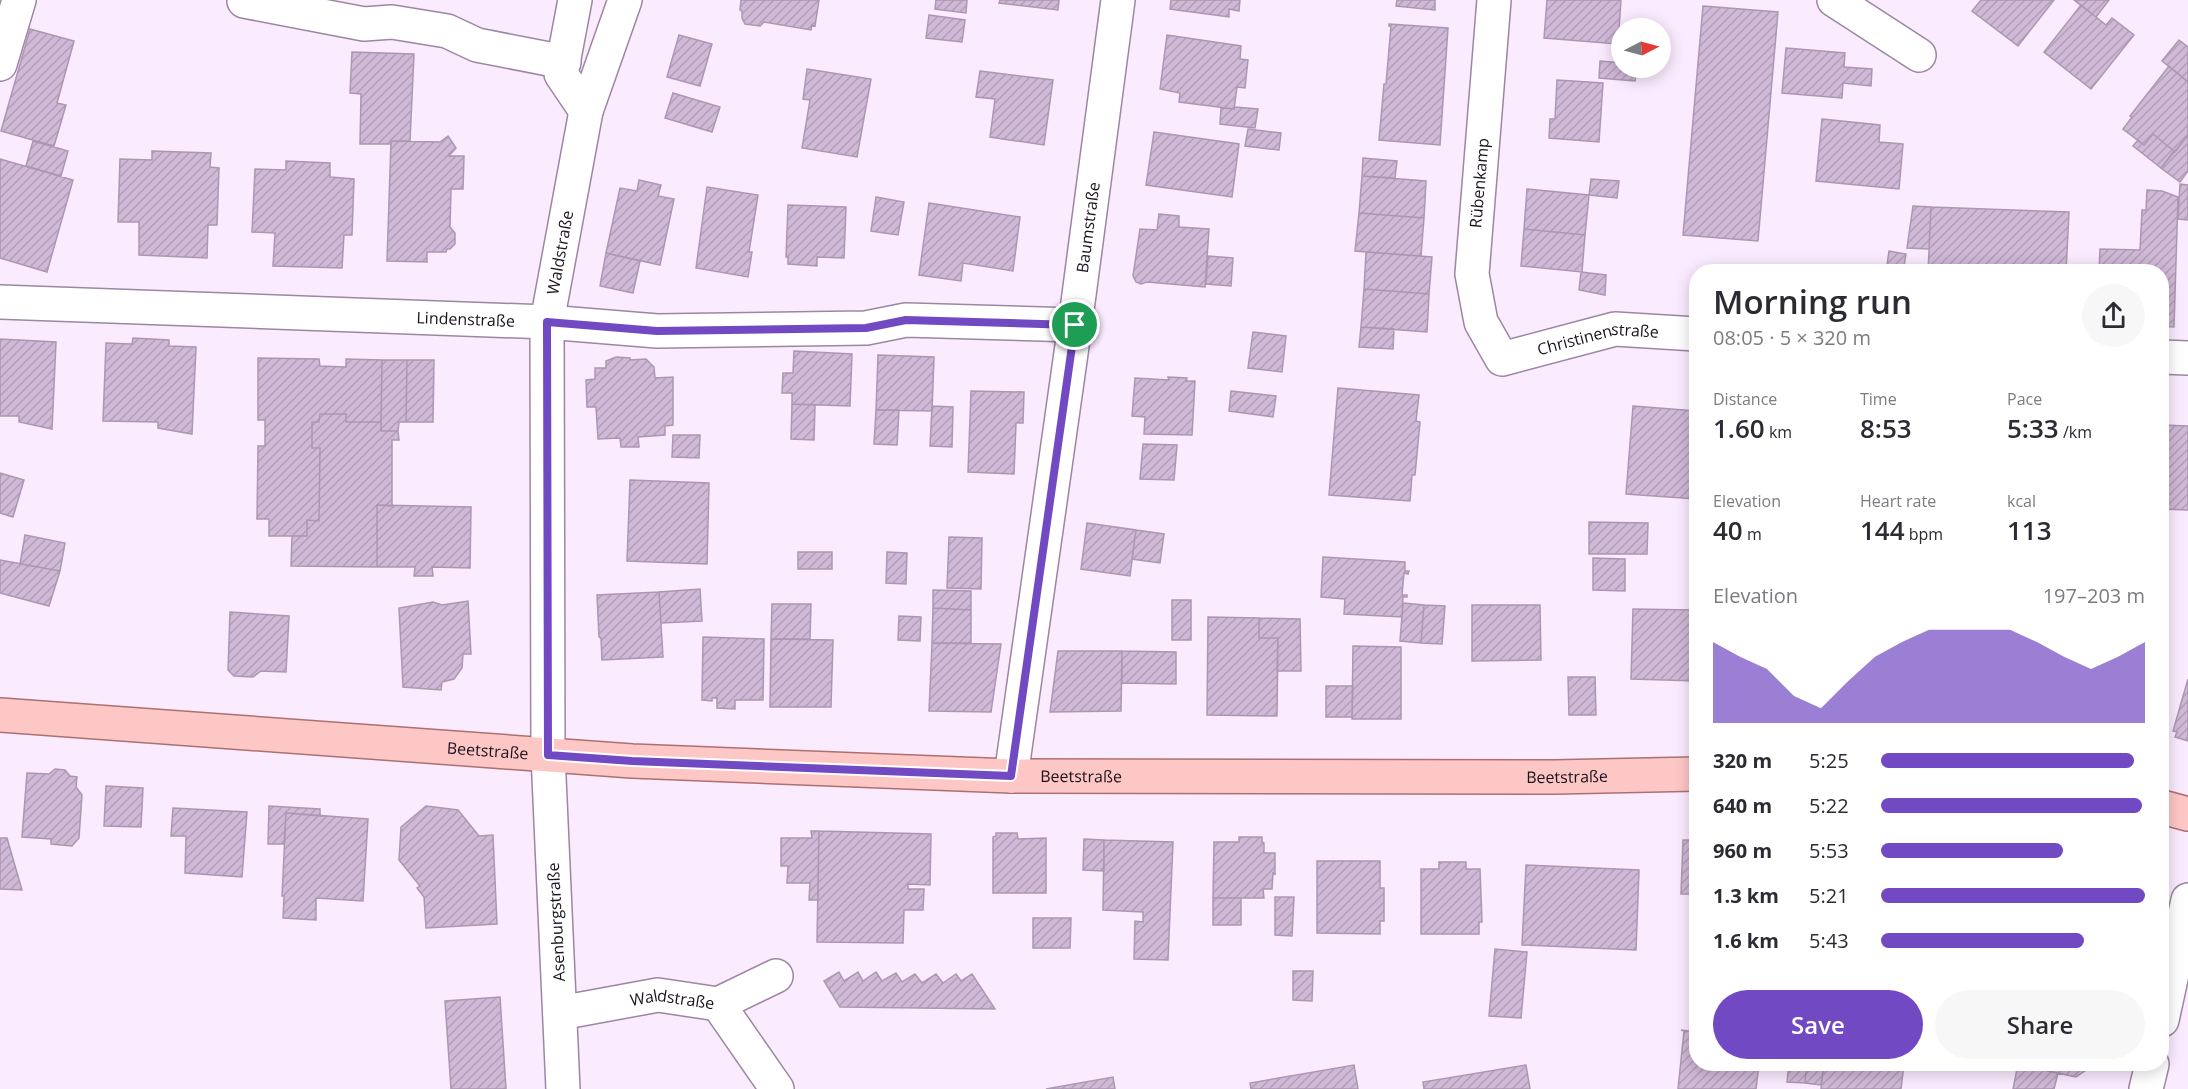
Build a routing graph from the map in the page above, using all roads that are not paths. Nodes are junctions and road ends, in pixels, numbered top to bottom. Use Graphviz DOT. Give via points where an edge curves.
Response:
graph roads {
  1 [pos="19,0"];
  2 [pos="575,0"];
  3 [pos="625,0"];
  4 [pos="1118,0"];
  5 [pos="1494,0"];
  6 [pos="1834,0"];
  7 [pos="244,1"];
  8 [pos="1918,55"];
  9 [pos="564,62"];
  10 [pos="0,64"];
  11 [pos="586,111"];
  12 [pos="0,302"];
  13 [pos="547,322"];
  14 [pos="1075,325"];
  15 [pos="1689,334"];
  16 [pos="2169,357"];
  17 [pos="2188,358"];
  18 [pos="1502,359"];
  19 [pos="0,715"];
  20 [pos="548,755"];
  21 [pos="1689,774"];
  22 [pos="1011,776"];
  23 [pos="2169,809"];
  24 [pos="2188,814"];
  25 [pos="2188,900"];
  26 [pos="776,976"];
  27 [pos="2169,988"];
  28 [pos="718,1004"];
  29 [pos="560,1013"];
  30 [pos="2150,1071"];
  31 [pos="563,1089"];
  32 [pos="777,1089"];
  33 [pos="2146,1089"];
  1 -- 10 [label="street"];
  2 -- 9 [label="street"];
  3 -- 11 [label="street, Waldstraße"];
  4 -- 14 [label="street, Baumstraße"];
  5 -- 18 [label="street, Rübenkamp" via="1472,274 1481,322"];
  6 -- 8 [label="street"];
  7 -- 9 [label="street" via="364,24 392,22 447,31 477,45"];
  9 -- 11 [label="street" via="561,75"];
  11 -- 13 [label="street, Waldstraße"];
  12 -- 13 [label="street, Lindenstraße"];
  13 -- 14 [label="street, Lindenstraße" via="657,331 866,328 906,320"];
  13 -- 20 [label="street, Waldstraße"];
  14 -- 22 [label="street, Baumstraße"];
  15 -- 18 [label="street, Christinenstraße" via="1616,329"];
  16 -- 17 [label="street"];
  19 -- 20 [label="main road, Beetstraße"];
  20 -- 22 [label="main road, Beetstraße"];
  20 -- 29 [label="street, Asenburgstraße"];
  21 -- 22 [label="main road, Beetstraße"];
  23 -- 24 [label="main road"];
  25 -- 27 [label="street"];
  26 -- 28 [label="street"];
  28 -- 29 [label="street, Waldstraße" via="658,995"];
  28 -- 32 [label="street, Waldstraße"];
  29 -- 31 [label="street, Asenburgstraße"];
  30 -- 33 [label="street"];
}
